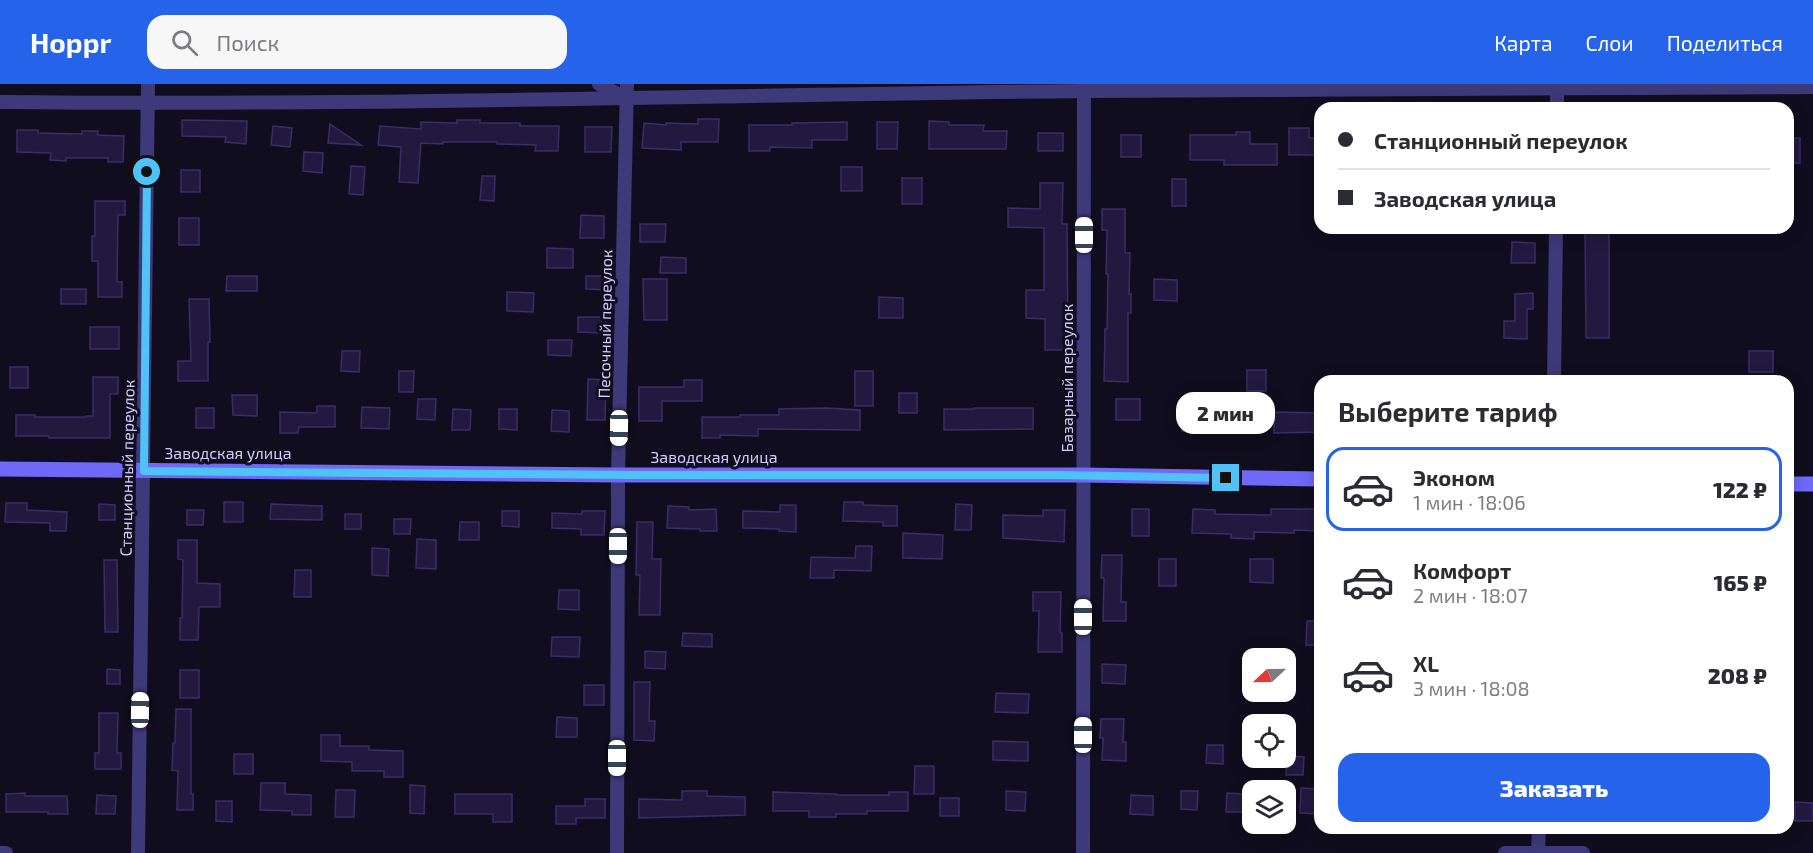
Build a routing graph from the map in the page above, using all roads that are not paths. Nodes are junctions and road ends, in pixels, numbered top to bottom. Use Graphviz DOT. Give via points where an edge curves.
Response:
graph roads {
  1 [pos="148,84"];
  2 [pos="599,84"];
  3 [pos="627,84"];
  4 [pos="1557,86"];
  5 [pos="1813,87"];
  6 [pos="1084,88"];
  7 [pos="627,99"];
  8 [pos="0,102"];
  9 [pos="1557,102"];
  10 [pos="147,104"];
  11 [pos="1556,234"];
  12 [pos="1554,375"];
  13 [pos="0,469"];
  14 [pos="144,471"];
  15 [pos="618,474"];
  16 [pos="1084,475"];
  17 [pos="1314,479"];
  18 [pos="1794,484"];
  19 [pos="1813,484"];
  20 [pos="1539,834"];
  21 [pos="0,853"];
  22 [pos="6,853"];
  23 [pos="138,853"];
  24 [pos="617,853"];
  25 [pos="1083,853"];
  26 [pos="1505,853"];
  27 [pos="1538,853"];
  28 [pos="1583,853"];
  1 -- 10 [label="street, Станционный переулок"];
  2 -- 7 [label="street"];
  3 -- 7 [label="street, Песочный переулок"];
  4 -- 5 [label="street"];
  4 -- 6 [label="street"];
  4 -- 9 [label="street"];
  6 -- 7 [label="street"];
  6 -- 16 [label="street, Базарный переулок"];
  7 -- 10 [label="street"];
  7 -- 15 [label="street, Песочный переулок"];
  8 -- 10 [label="street"];
  10 -- 14 [label="street, Станционный переулок"];
  11 -- 12 [label="street"];
  13 -- 14 [label="main road, Заводская улица"];
  14 -- 15 [label="main road, Заводская улица"];
  14 -- 23 [label="street, Станционный переулок"];
  15 -- 16 [label="main road, Заводская улица"];
  15 -- 24 [label="street, Песочный переулок"];
  16 -- 17 [label="main road, Заводская улица"];
  16 -- 25 [label="street, Базарный переулок"];
  18 -- 19 [label="main road"];
  20 -- 27 [label="street"];
  21 -- 22 [label="street"];
  26 -- 27 [label="street"];
  27 -- 28 [label="street"];
}
